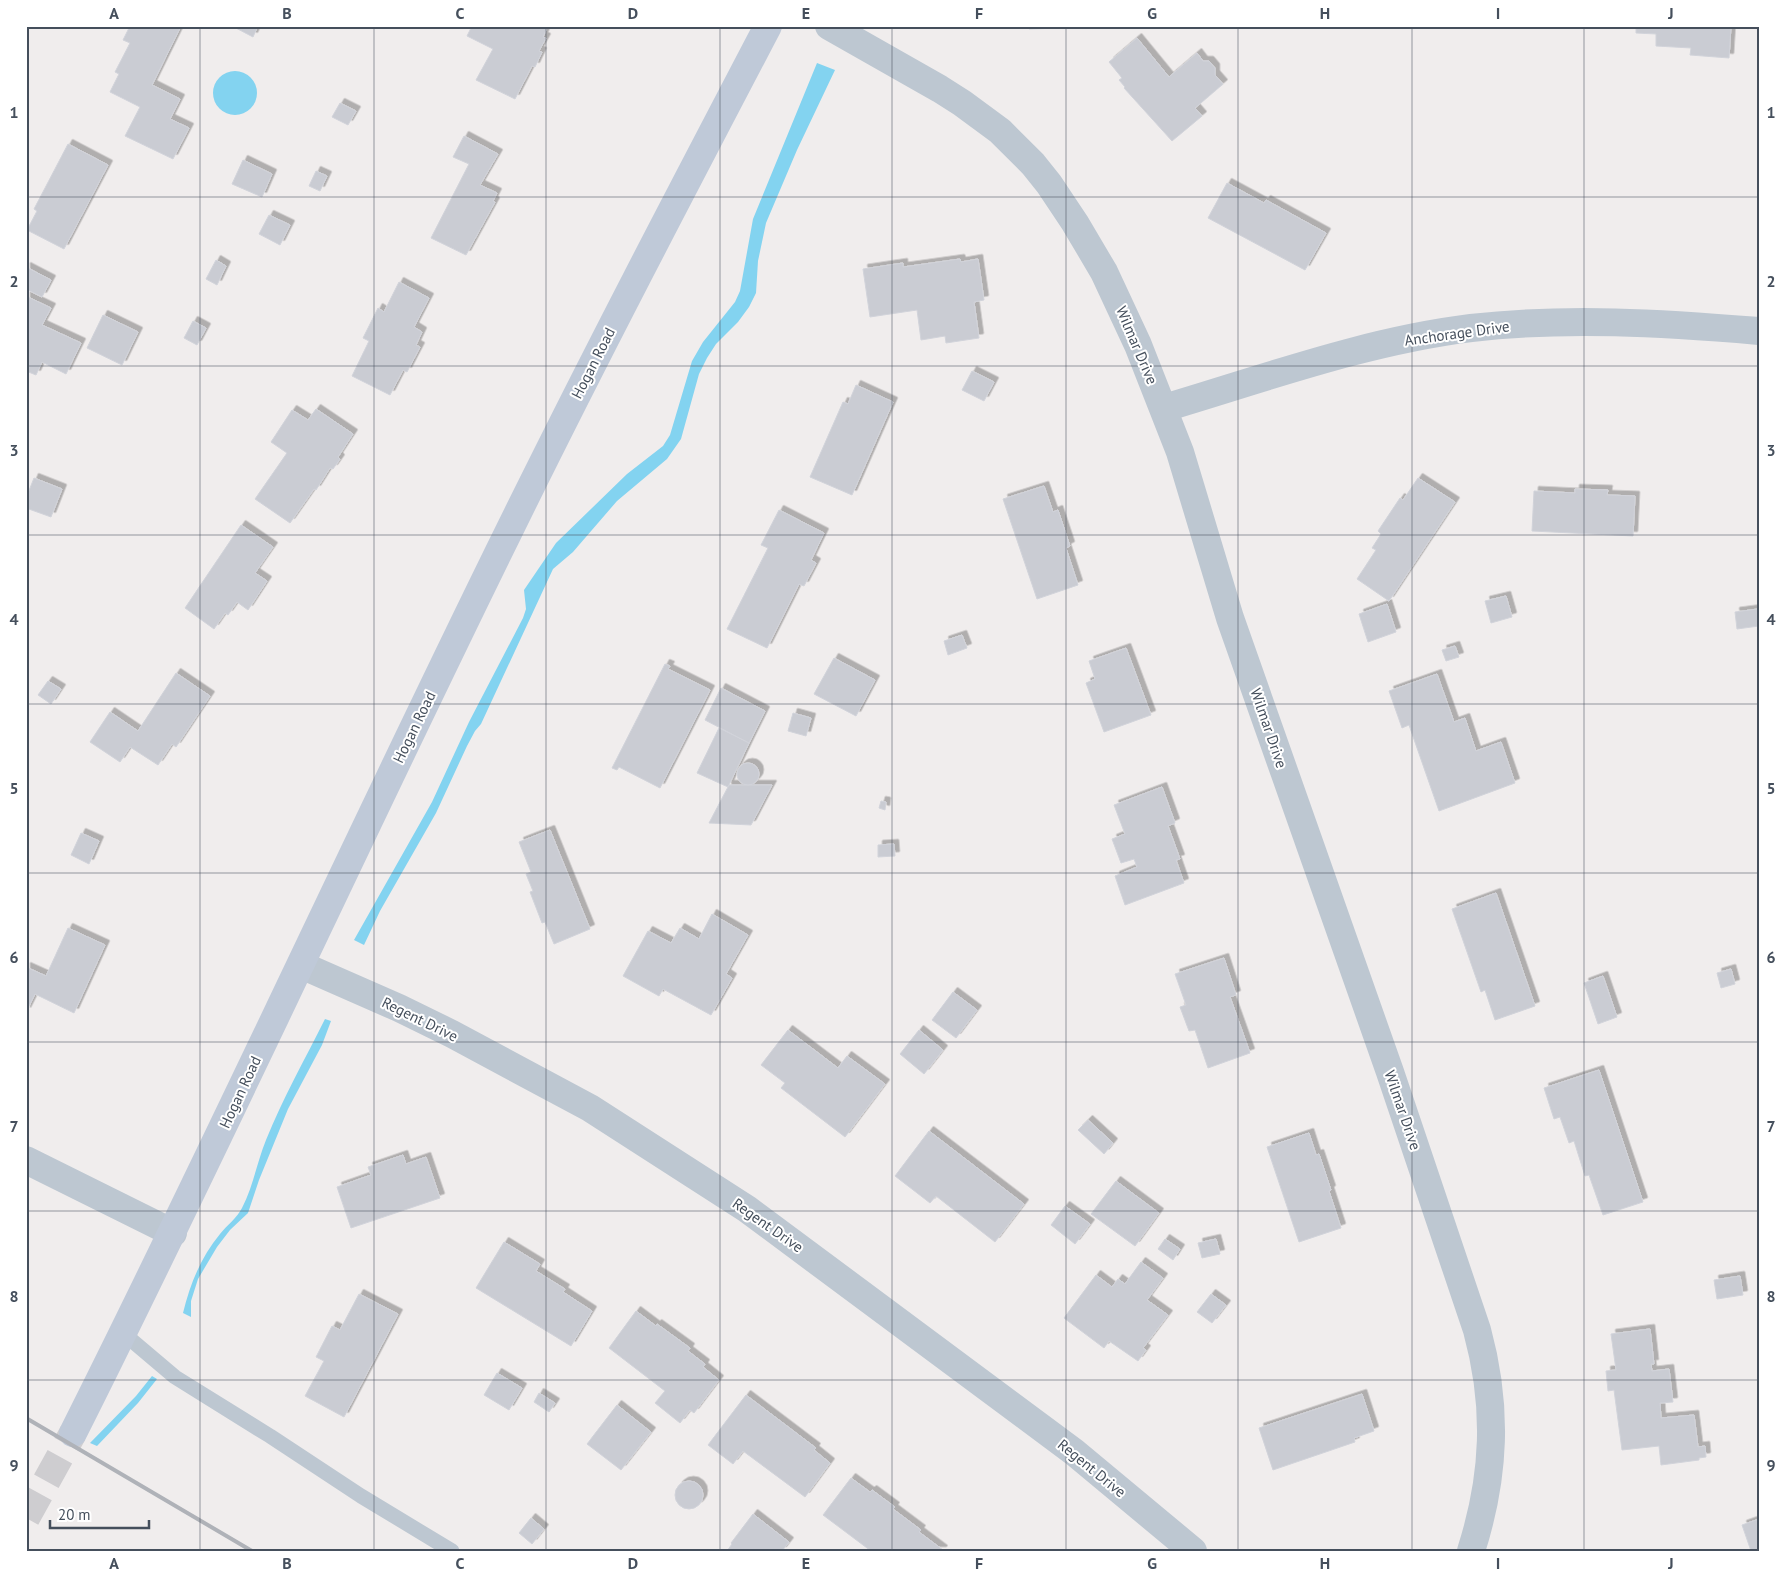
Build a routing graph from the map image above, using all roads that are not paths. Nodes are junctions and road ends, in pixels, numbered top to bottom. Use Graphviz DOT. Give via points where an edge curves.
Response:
graph roads {
  1 [pos="768,26"];
  2 [pos="829,26"];
  3 [pos="1759,331"];
  4 [pos="1164,408"];
  5 [pos="300,965"];
  6 [pos="26,1160"];
  7 [pos="173,1233"];
  8 [pos="123,1333"];
  9 [pos="73,1433"];
  10 [pos="452,1551"];
  11 [pos="1193,1551"];
  12 [pos="1470,1551"];
  1 -- 5 [label="street, Hogan Road" via="630,290 510,530"];
  2 -- 4 [label="street, Wilmar Drive" via="962,103 1000,131 1034,164 1098,260"];
  3 -- 4 [label="street, Anchorage Drive" via="1666,323 1597,322 1470,329 1339,355"];
  4 -- 12 [label="street, Wilmar Drive" via="1230,618 1390,1072 1483,1351 1491,1409 1490,1470"];
  5 -- 7 [label="street, Hogan Road"];
  5 -- 11 [label="street, Regent Drive" via="452,1034 590,1108 739,1204 1074,1452"];
  6 -- 7 [label="street"];
  7 -- 8 [label="street, Hogan Road"];
  8 -- 9 [label="street, Hogan Road"];
  8 -- 10 [label="lane" via="175,1377"];
}
